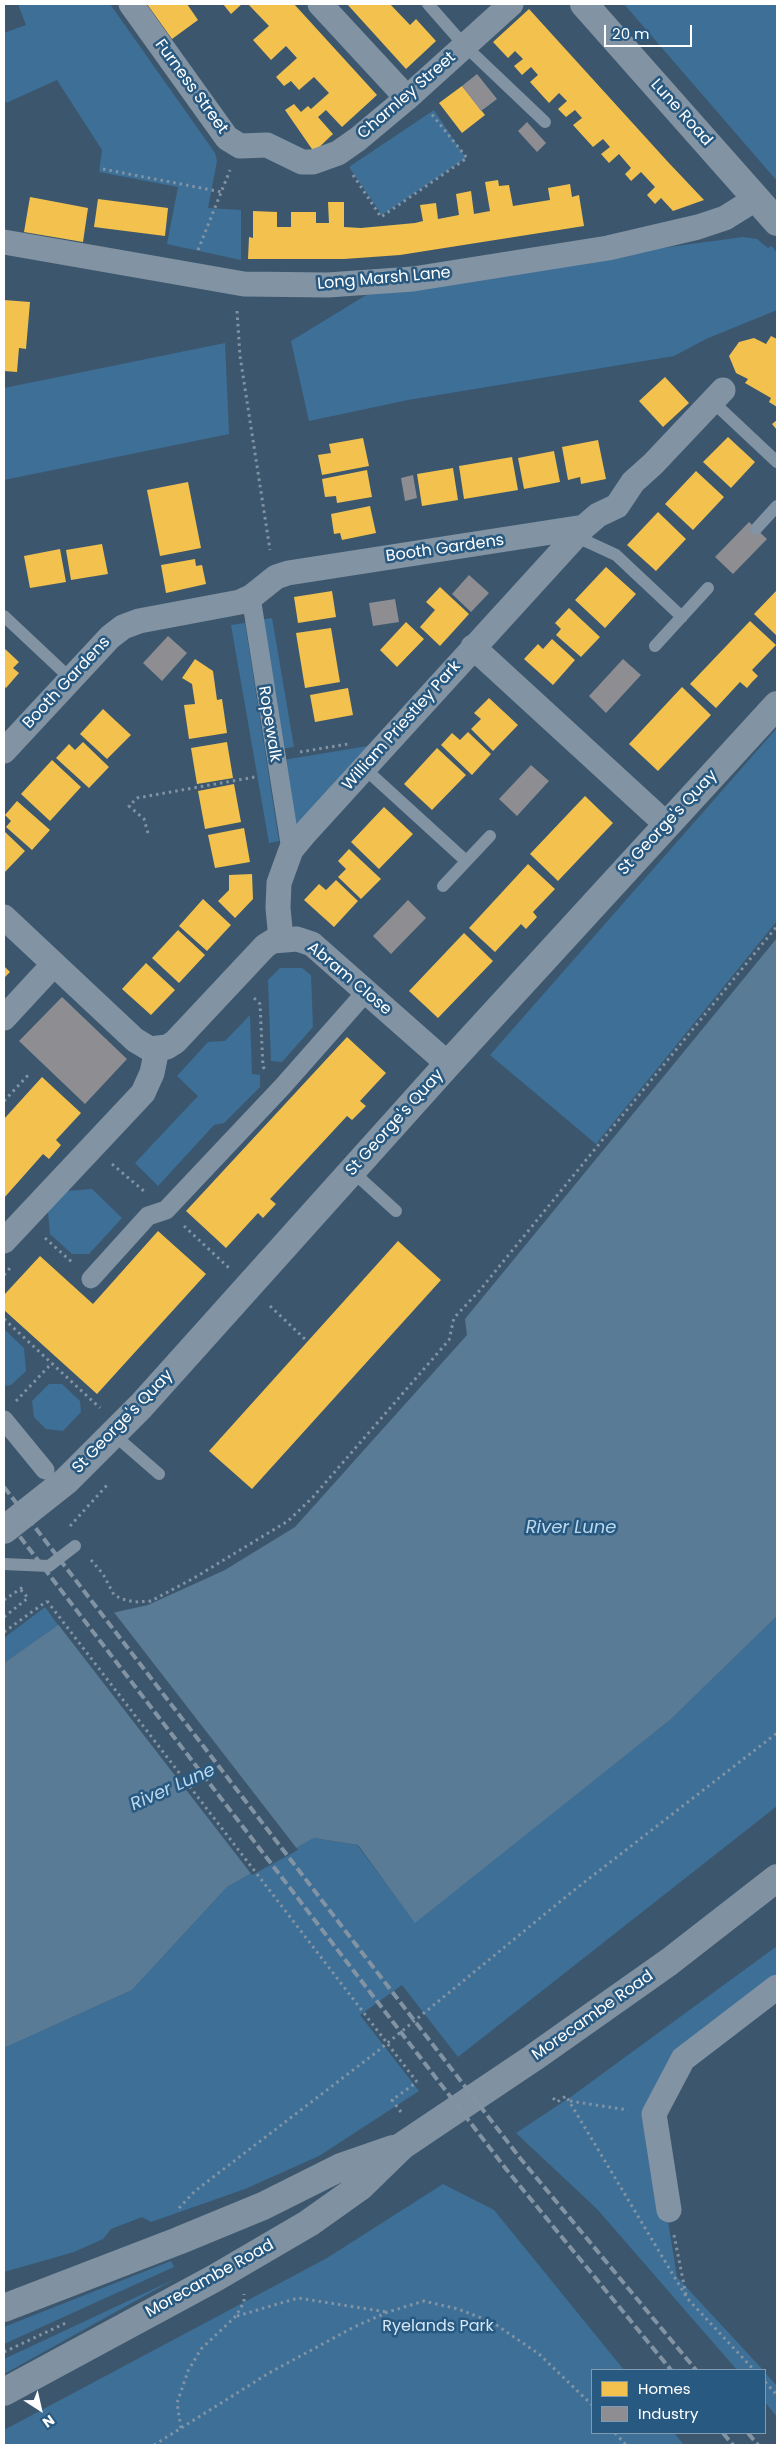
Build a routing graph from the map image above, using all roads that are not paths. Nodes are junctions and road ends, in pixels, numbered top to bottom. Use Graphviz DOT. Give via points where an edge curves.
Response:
graph roads {
  1 [pos="130,4"];
  2 [pos="320,4"];
  3 [pos="428,4"];
  4 [pos="511,4"];
  5 [pos="584,4"];
  6 [pos="464,45"];
  7 [pos="410,95"];
  8 [pos="545,122"];
  9 [pos="292,155"];
  10 [pos="757,198"];
  11 [pos="777,222"];
  12 [pos="4,242"];
  13 [pos="718,396"];
  14 [pos="777,462"];
  15 [pos="777,506"];
  16 [pos="756,529"];
  17 [pos="580,532"];
  18 [pos="708,588"];
  19 [pos="251,597"];
  20 [pos="4,616"];
  21 [pos="682,617"];
  22 [pos="655,646"];
  23 [pos="473,648"];
  24 [pos="71,679"];
  25 [pos="777,705"];
  26 [pos="4,751"];
  27 [pos="364,768"];
  28 [pos="667,825"];
  29 [pos="490,836"];
  30 [pos="291,850"];
  31 [pos="466,861"];
  32 [pos="444,886"];
  33 [pos="4,918"];
  34 [pos="281,939"];
  35 [pos="54,964"];
  36 [pos="366,992"];
  37 [pos="4,1018"];
  38 [pos="157,1049"];
  39 [pos="448,1064"];
  40 [pos="352,1171"];
  41 [pos="396,1211"];
  42 [pos="10,1251"];
  43 [pos="91,1279"];
  44 [pos="4,1420"];
  45 [pos="113,1434"];
  46 [pos="45,1470"];
  47 [pos="159,1474"];
  48 [pos="4,1530"];
  49 [pos="75,1546"];
  50 [pos="4,1564"];
  51 [pos="777,1878"];
  52 [pos="777,1987"];
  53 [pos="402,2146"];
  54 [pos="669,2210"];
  55 [pos="4,2308"];
  56 [pos="4,2392"];
  1 -- 9 [label="street, Furness Street" via="227,138 240,146 267,145"];
  2 -- 7 [label="street"];
  3 -- 6 [label="lane"];
  4 -- 6 [label="street, Charnley Street"];
  5 -- 10 [label="street, Lune Road"];
  6 -- 7 [label="street, Charnley Street"];
  6 -- 8 [label="lane"];
  7 -- 9 [label="street, Charnley Street" via="338,153 313,162 302,162"];
  10 -- 11 [label="street, Lune Road"];
  10 -- 12 [label="street, Long Marsh Lane" via="724,218 698,227 608,248 414,279 328,285 235,283"];
  13 -- 14 [label="lane"];
  13 -- 17 [label="street, Booth Gardens" via="637,477 617,506 598,515"];
  15 -- 16 [label="lane"];
  17 -- 19 [label="street, Booth Gardens" via="316,568 276,577"];
  17 -- 21 [label="lane" via="616,555"];
  17 -- 23 [label="street, William Priestley Park"];
  18 -- 21 [label="lane"];
  19 -- 24 [label="street, Booth Gardens" via="225,606 138,621 123,627"];
  19 -- 30 [label="street, Ropewalk"];
  20 -- 24 [label="lane"];
  21 -- 22 [label="lane"];
  23 -- 27 [label="street, William Priestley Park"];
  23 -- 28 [label="street"];
  24 -- 26 [label="street, Booth Gardens"];
  25 -- 28 [label="street, St George's Quay"];
  27 -- 30 [label="street, William Priestley Park"];
  27 -- 31 [label="lane"];
  28 -- 39 [label="street, St George's Quay"];
  29 -- 31 [label="lane"];
  30 -- 34 [label="street, William Priestley Park" via="279,883"];
  31 -- 32 [label="lane"];
  33 -- 35 [label="street"];
  34 -- 36 [label="street, Abram Close" via="297,939 312,944"];
  34 -- 38 [label="street" via="254,955 183,1034 167,1047"];
  35 -- 37 [label="street"];
  35 -- 38 [label="street" via="135,1040 150,1049"];
  36 -- 39 [label="street, Abram Close"];
  36 -- 43 [label="street" via="166,1210 148,1216"];
  38 -- 42 [label="street" via="152,1073 143,1093"];
  39 -- 40 [label="street, St George's Quay"];
  40 -- 41 [label="lane"];
  40 -- 45 [label="street, St George's Quay"];
  44 -- 46 [label="street"];
  45 -- 47 [label="lane"];
  45 -- 48 [label="street, St George's Quay" via="66,1481"];
  49 -- 50 [label="lane" via="49,1566"];
  51 -- 53 [label="main road, Morecambe Road" via="669,1962"];
  52 -- 54 [label="street" via="683,2059 654,2114"];
  53 -- 55 [label="main road, Morecambe Road" via="341,2167 263,2206 178,2242"];
  53 -- 56 [label="main road, Morecambe Road" via="360,2186 309,2223 215,2278"];
}
